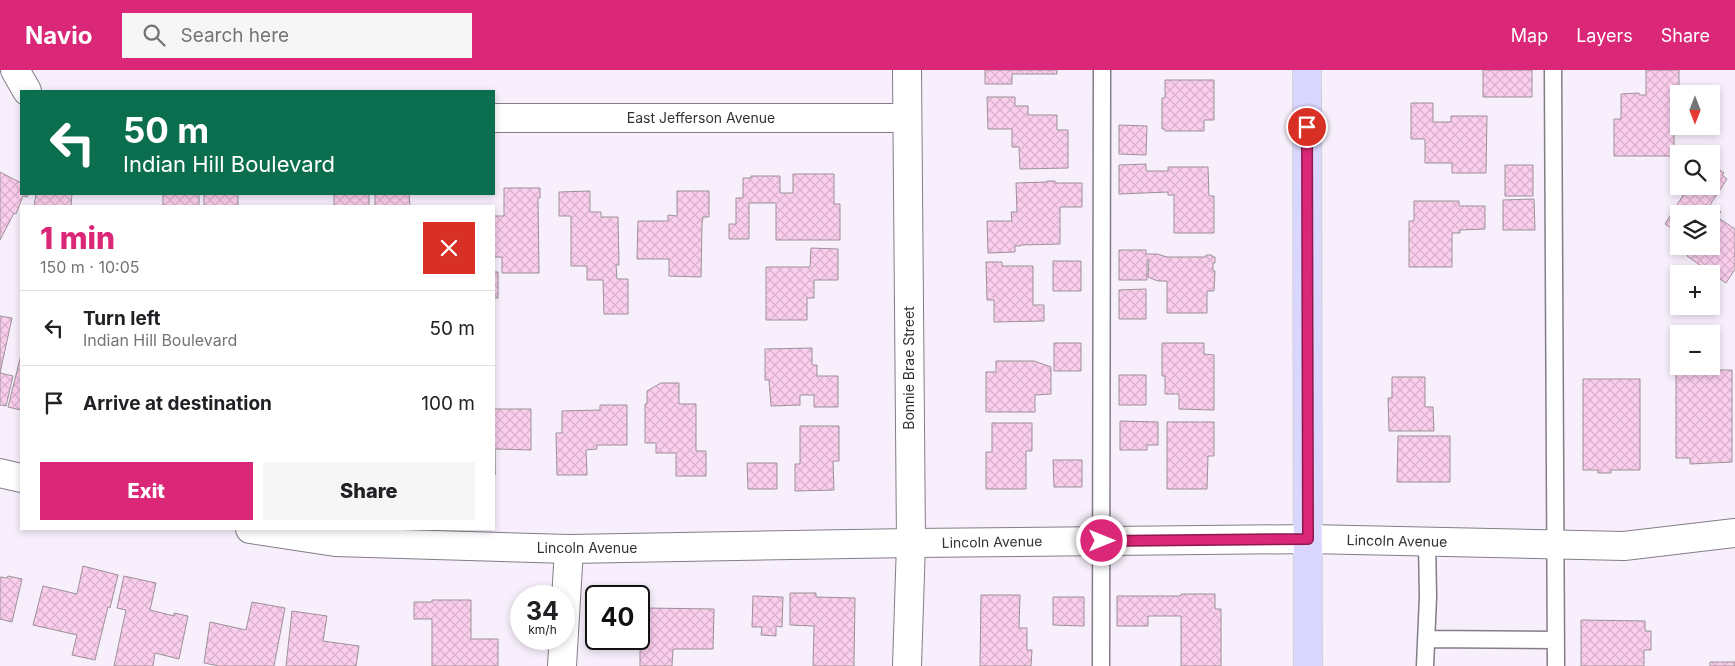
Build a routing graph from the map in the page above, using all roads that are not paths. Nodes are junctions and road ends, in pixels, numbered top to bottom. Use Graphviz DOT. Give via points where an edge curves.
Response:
graph roads {
  1 [pos="15,70"];
  2 [pos="907,70"];
  3 [pos="1102,70"];
  4 [pos="1307,70"];
  5 [pos="1553,70"];
  6 [pos="26,90"];
  7 [pos="495,118"];
  8 [pos="907,118"];
  9 [pos="0,473"];
  10 [pos="20,478"];
  11 [pos="257,530"];
  12 [pos="1735,533"];
  13 [pos="1308,539"];
  14 [pos="1102,541"];
  15 [pos="1427,541"];
  16 [pos="911,542"];
  17 [pos="1556,544"];
  18 [pos="569,549"];
  19 [pos="1426,639"];
  20 [pos="1556,640"];
  21 [pos="562,666"];
  22 [pos="907,666"];
  23 [pos="1101,666"];
  24 [pos="1308,666"];
  25 [pos="1425,666"];
  26 [pos="1556,666"];
  1 -- 6 [label="street"];
  2 -- 8 [label="street, Bonnie Brae Street"];
  3 -- 14 [label="lane"];
  4 -- 13 [label="main road"];
  5 -- 17 [label="lane"];
  7 -- 8 [label="street, East Jefferson Avenue"];
  8 -- 16 [label="street, Bonnie Brae Street"];
  9 -- 10 [label="street"];
  11 -- 18 [label="street, Lincoln Avenue" via="335,542"];
  12 -- 17 [label="street, Lincoln Avenue" via="1624,546"];
  13 -- 14 [label="street, Lincoln Avenue"];
  13 -- 15 [label="street, Lincoln Avenue"];
  13 -- 24 [label="main road"];
  14 -- 16 [label="street, Lincoln Avenue"];
  14 -- 23 [label="lane"];
  15 -- 17 [label="street, Lincoln Avenue"];
  15 -- 19 [label="lane"];
  16 -- 18 [label="street, Lincoln Avenue"];
  16 -- 22 [label="street, Bonnie Brae Street"];
  17 -- 20 [label="lane"];
  18 -- 21 [label="street"];
  19 -- 20 [label="lane"];
  19 -- 25 [label="lane"];
  20 -- 26 [label="lane"];
}
